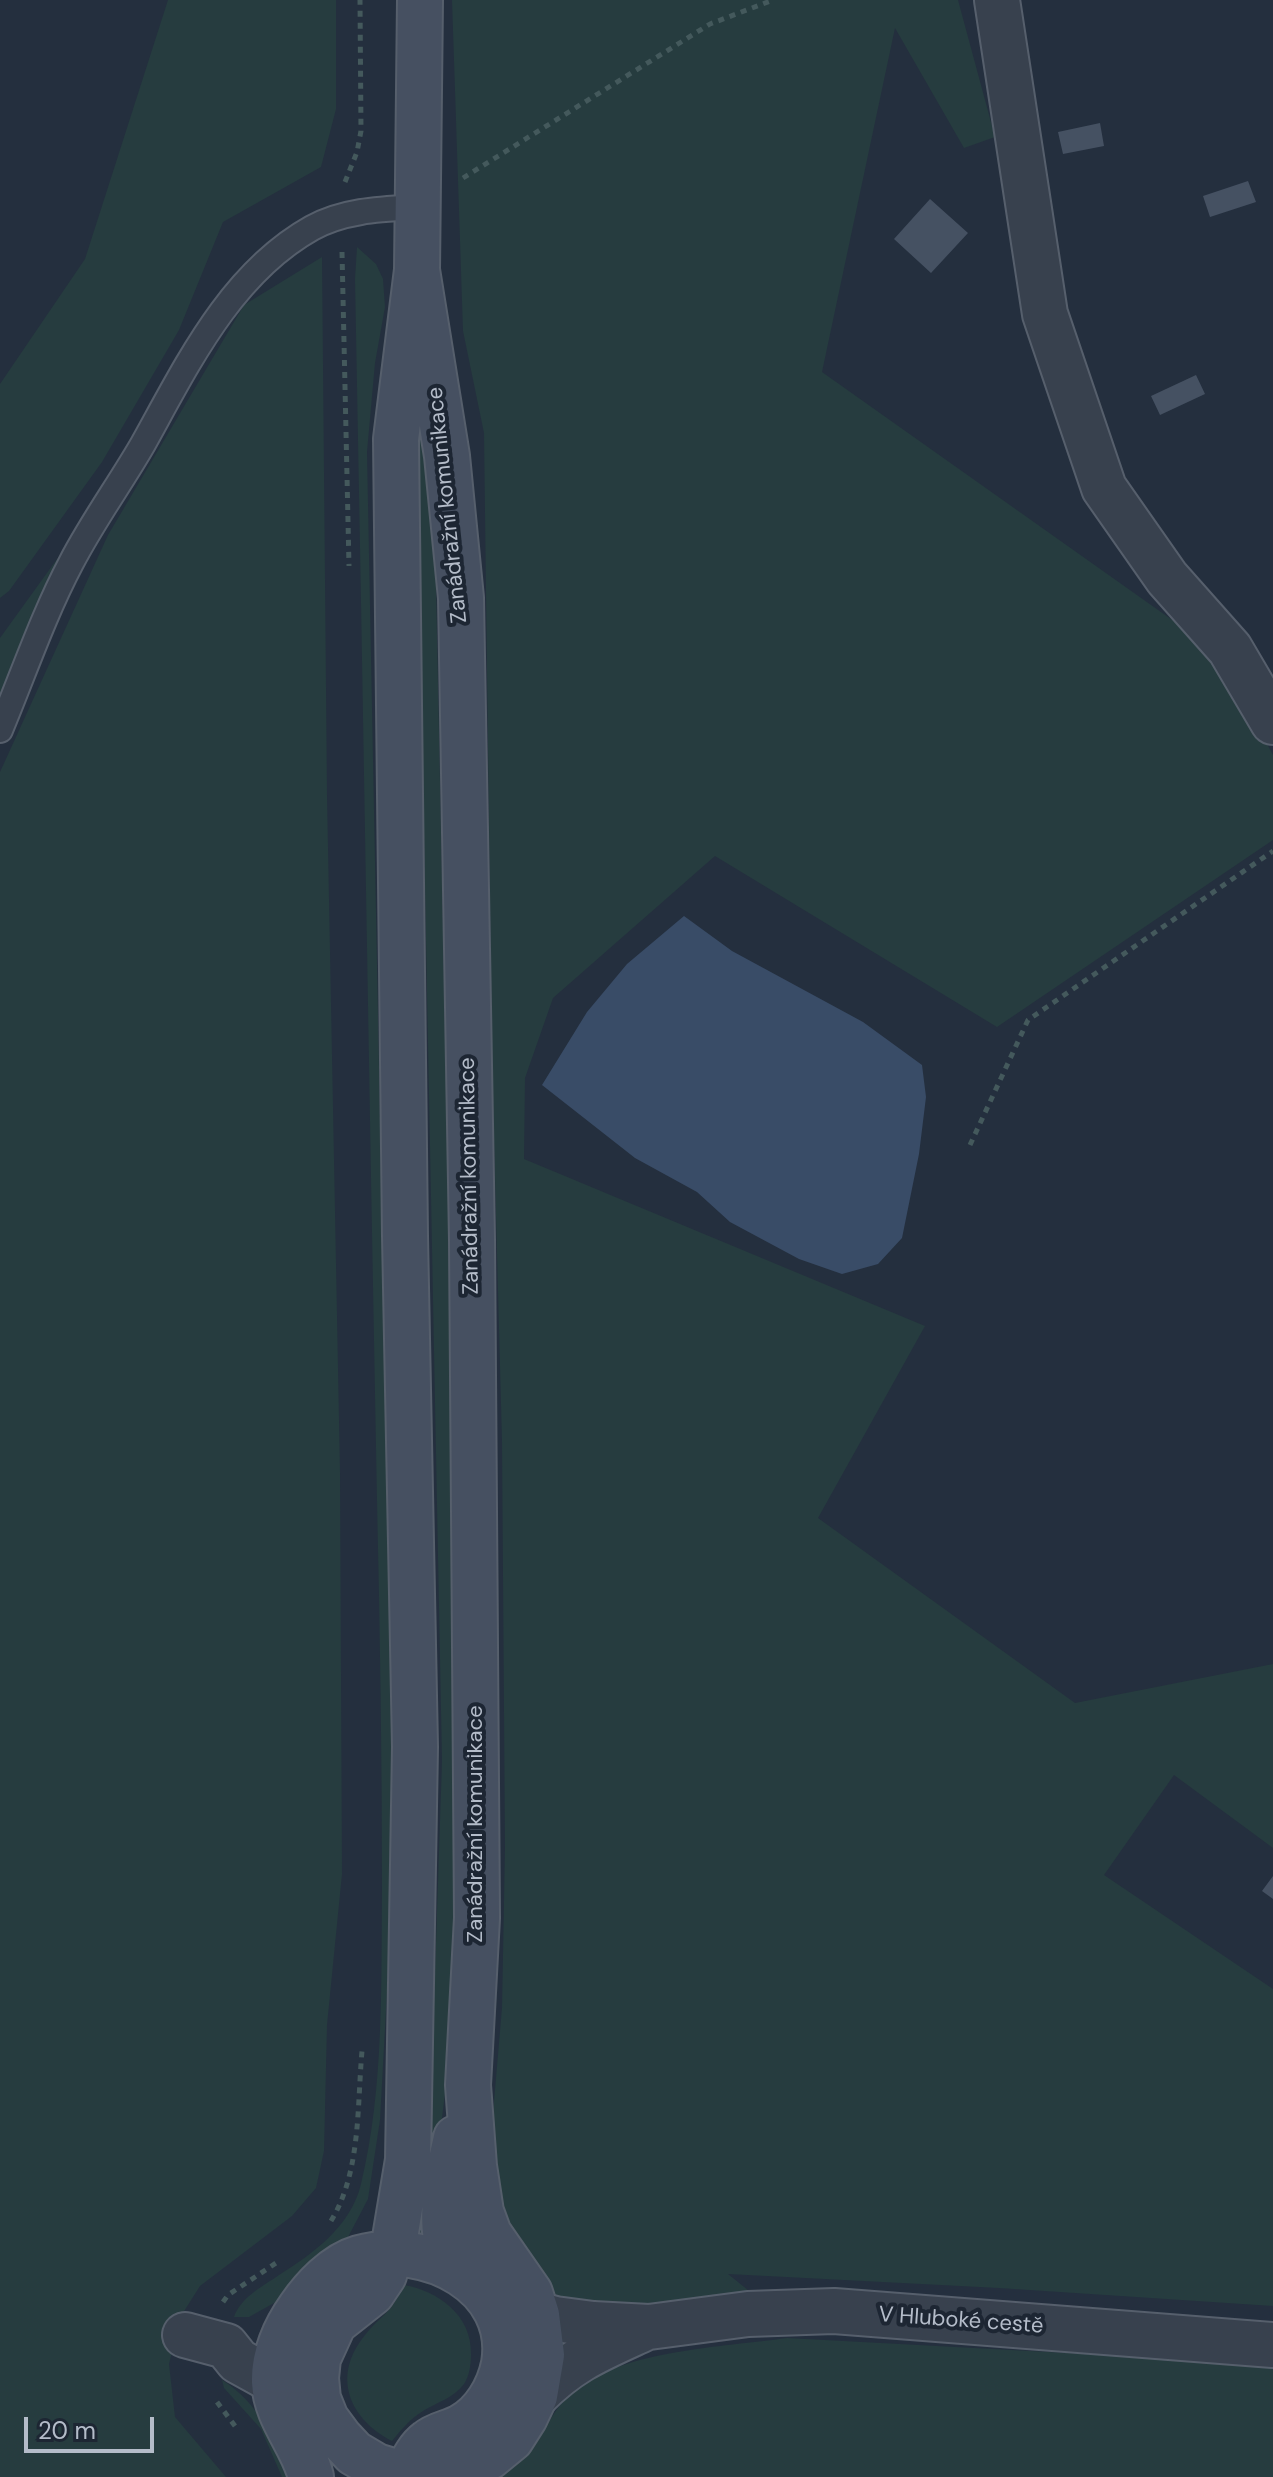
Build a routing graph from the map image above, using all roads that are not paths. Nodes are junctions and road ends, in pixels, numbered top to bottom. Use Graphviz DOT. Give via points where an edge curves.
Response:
graph roads {
  1 [pos="420,0"];
  2 [pos="997,0"];
  3 [pos="418,207"];
  4 [pos="417,270"];
  5 [pos="1273,722"];
  6 [pos="0,730"];
  7 [pos="468,2085"];
  8 [pos="374,2256"];
  9 [pos="481,2290"];
  10 [pos="309,2294"];
  11 [pos="537,2315"];
  12 [pos="649,2327"];
  13 [pos="1273,2345"];
  14 [pos="274,2381"];
  15 [pos="535,2396"];
  16 [pos="339,2445"];
  17 [pos="456,2474"];
  18 [pos="405,2476"];
  19 [pos="311,2477"];
  1 -- 3 [label="main road, Zanádražní komunikace"];
  2 -- 5 [label="street" via="1045,314 1104,488 1167,578 1230,649"];
  3 -- 4 [label="main road, Zanádražní komunikace"];
  3 -- 6 [label="lane" via="341,216 313,227 269,258 235,292 183,370 71,563"];
  4 -- 7 [label="main road, Zanádražní komunikace" via="447,456 461,598 477,1902"];
  4 -- 8 [label="main road, Zanádražní komunikace" via="396,439 415,1747 411,2044 408,2160"];
  7 -- 9 [label="main road, Zanádražní komunikace" via="451,2157 444,2224 453,2256"];
  7 -- 11 [label="main road, Zanádražní komunikace" via="481,2212 489,2234 530,2293"];
  8 -- 9 [label="main road" via="417,2255 439,2261"];
  8 -- 10 [label="main road" via="336,2270"];
  8 -- 16 [label="main road" via="379,2285 334,2323 318,2358 318,2399"];
  9 -- 11 [label="street, V Hluboké cestě"];
  9 -- 18 [label="main road" via="501,2325 503,2364 496,2389 482,2411 462,2427 426,2442"];
  10 -- 14 [label="main road" via="289,2324"];
  10 -- 14 [label="street" via="264,2327 208,2341"];
  11 -- 12 [label="street, V Hluboké cestě"];
  11 -- 15 [label="main road, Zanádražní komunikace" via="542,2355"];
  12 -- 13 [label="street, V Hluboké cestě" via="748,2314 834,2311"];
  12 -- 15 [label="street, V Hluboké cestě" via="589,2353"];
  14 -- 16 [label="street" via="314,2405"];
  14 -- 19 [label="main road" via="278,2406"];
  15 -- 17 [label="main road, Zanádražní komunikace" via="511,2439"];
  16 -- 18 [label="main road"];
  17 -- 18 [label="main road"];
}
